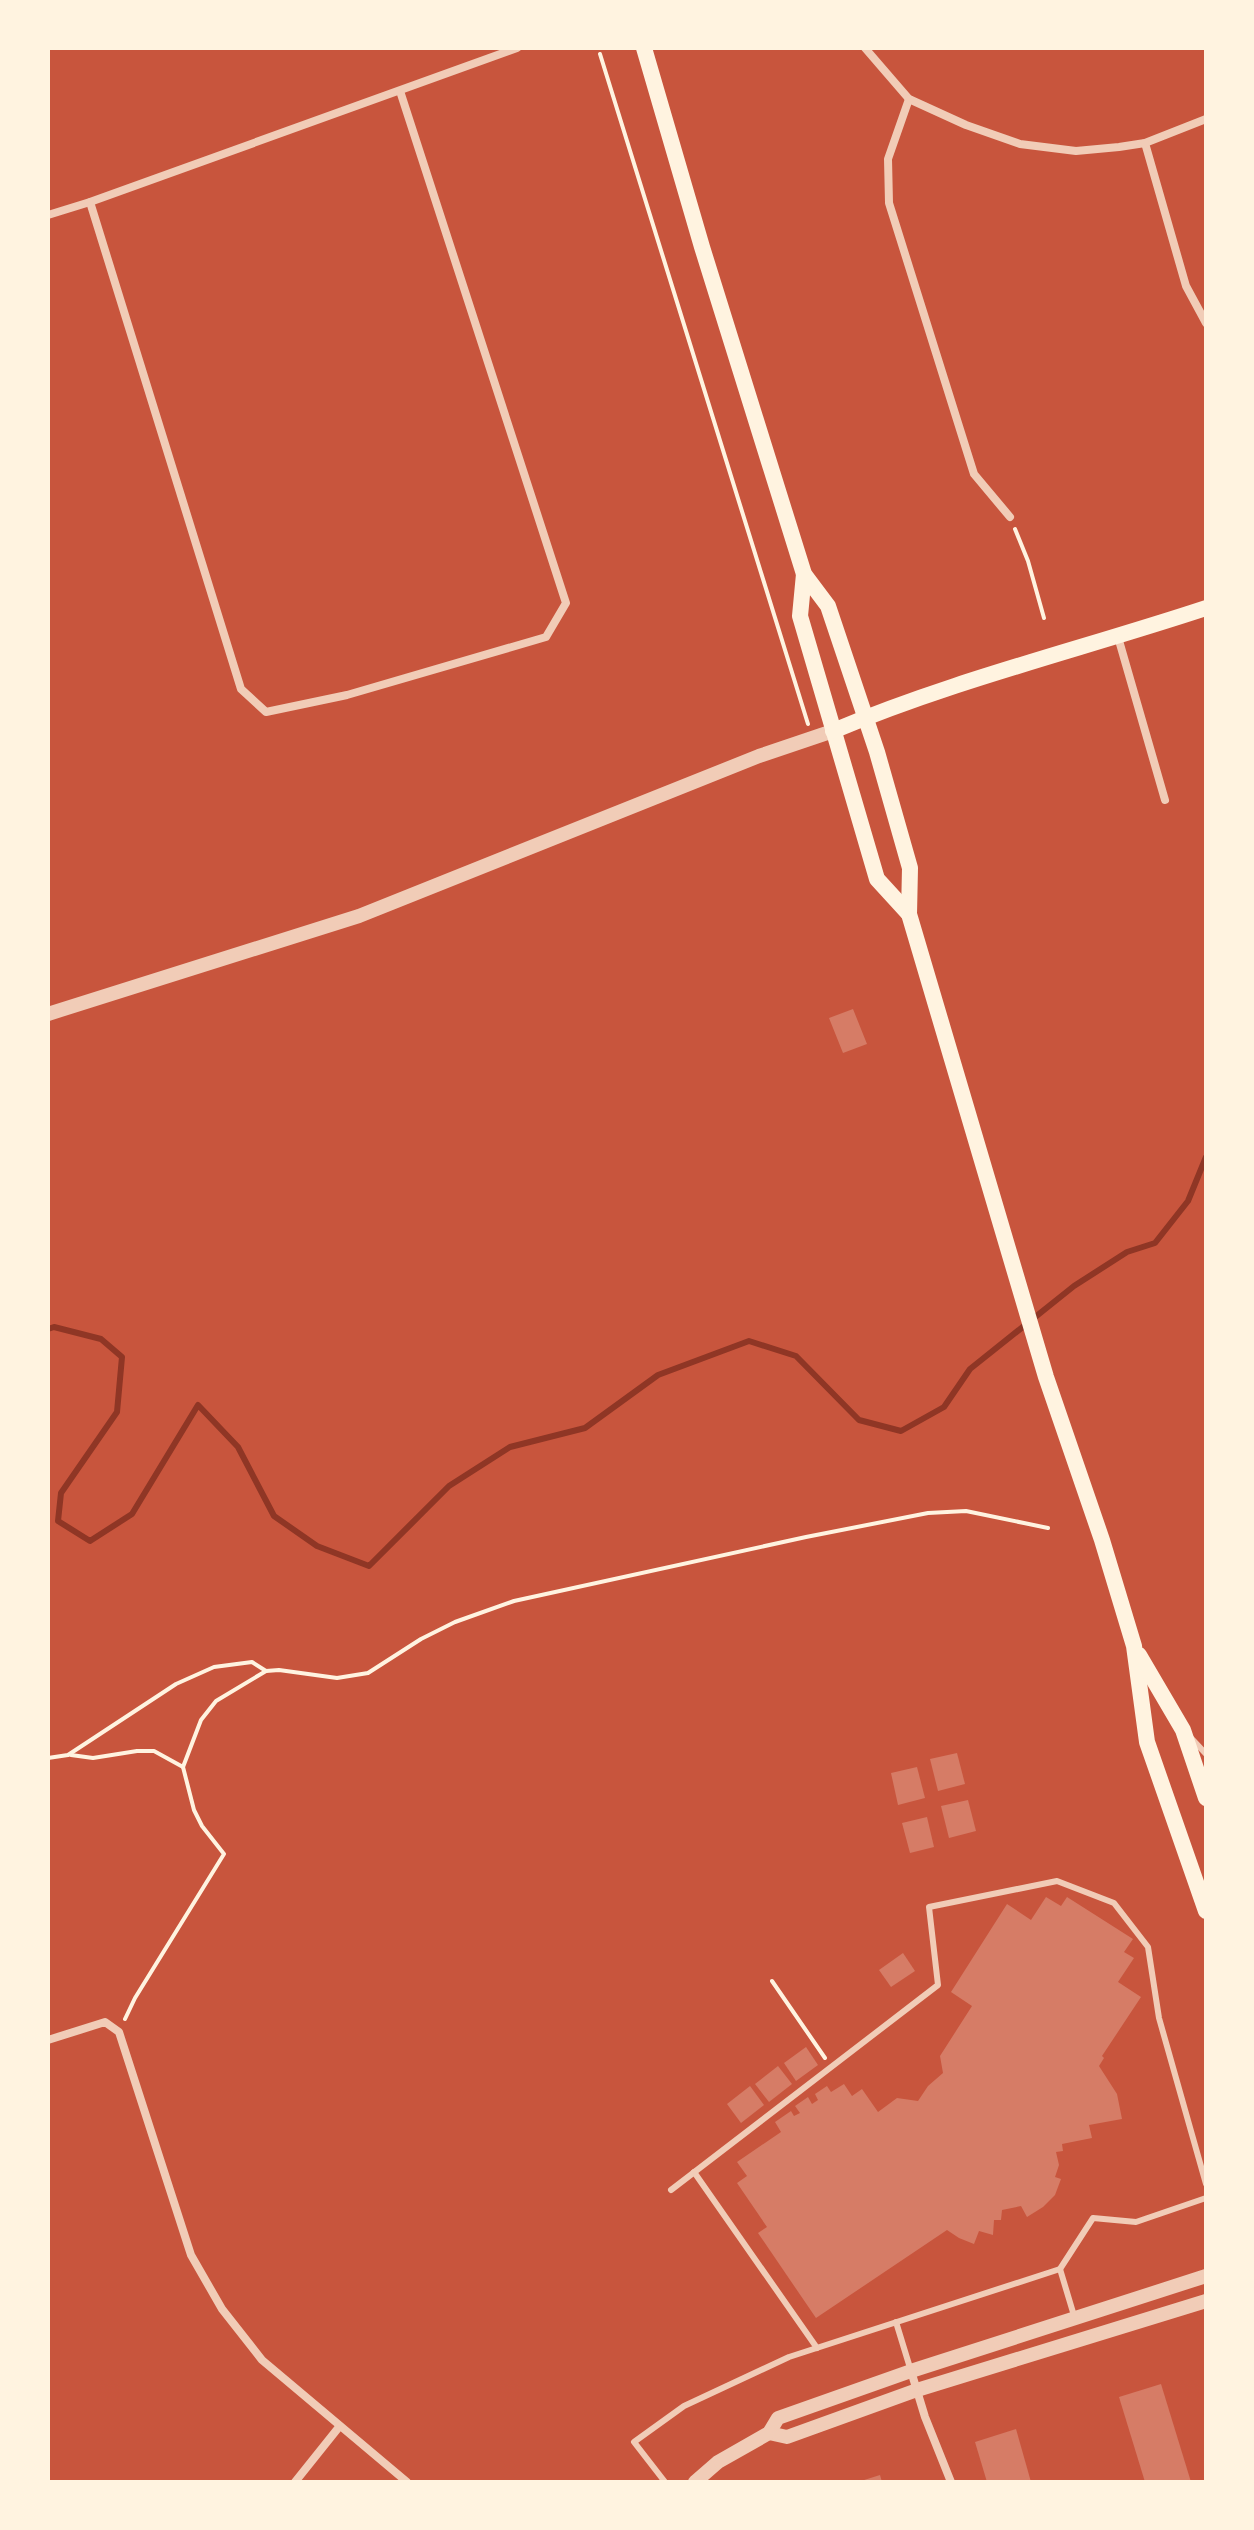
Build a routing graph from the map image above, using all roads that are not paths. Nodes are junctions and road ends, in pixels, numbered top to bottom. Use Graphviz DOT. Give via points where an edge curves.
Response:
graph roads {
  1 [pos="517,48"];
  2 [pos="644,48"];
  3 [pos="865,48"];
  4 [pos="400,91"];
  5 [pos="909,99"];
  6 [pos="1206,119"];
  7 [pos="1145,143"];
  8 [pos="90,202"];
  9 [pos="48,215"];
  10 [pos="1206,323"];
  11 [pos="1010,517"];
  12 [pos="804,574"];
  13 [pos="1206,608"];
  14 [pos="1118,637"];
  15 [pos="865,717"];
  16 [pos="833,731"];
  17 [pos="1165,800"];
  18 [pos="909,914"];
  19 [pos="48,1014"];
  20 [pos="1134,1646"];
  21 [pos="1183,1730"];
  22 [pos="1206,1754"];
  23 [pos="1206,1798"];
  24 [pos="1206,1911"];
  25 [pos="48,2040"];
  26 [pos="694,2172"];
  27 [pos="1206,2184"];
  28 [pos="671,2190"];
  29 [pos="1206,2198"];
  30 [pos="1060,2269"];
  31 [pos="1206,2276"];
  32 [pos="1206,2301"];
  33 [pos="1075,2319"];
  34 [pos="896,2322"];
  35 [pos="817,2348"];
  36 [pos="911,2371"];
  37 [pos="917,2390"];
  38 [pos="339,2427"];
  39 [pos="769,2433"];
  40 [pos="295,2482"];
  41 [pos="407,2482"];
  42 [pos="665,2482"];
  43 [pos="695,2482"];
  44 [pos="951,2482"];
  1 -- 4 [label="street"];
  2 -- 12 [label="main road"];
  3 -- 5 [label="street"];
  4 -- 8 [label="street"];
  4 -- 8 [label="street" via="566,603 546,637 347,695 266,712 241,689"];
  5 -- 7 [label="street" via="1020,144 1076,151"];
  5 -- 11 [label="street" via="888,159 889,203 974,474"];
  6 -- 7 [label="street"];
  7 -- 10 [label="street" via="1186,286"];
  8 -- 9 [label="street"];
  12 -- 15 [label="main road" via="828,606"];
  12 -- 16 [label="main road" via="800,616"];
  13 -- 14 [label="main road"];
  14 -- 15 [label="main road"];
  14 -- 17 [label="street"];
  15 -- 16 [label="main road"];
  15 -- 18 [label="main road" via="910,868"];
  16 -- 18 [label="main road" via="877,879"];
  16 -- 19 [label="street" via="359,916"];
  18 -- 20 [label="main road" via="1046,1377"];
  20 -- 21 [label="main road"];
  20 -- 24 [label="main road" via="1147,1742"];
  21 -- 22 [label="lane"];
  21 -- 23 [label="main road"];
  25 -- 38 [label="street" via="105,2022 119,2032 191,2255 222,2309 262,2360"];
  26 -- 27 [label="lane" via="938,1985 929,1907 1057,1881 1114,1903 1148,1947 1159,2018"];
  26 -- 28 [label="lane"];
  26 -- 35 [label="lane"];
  29 -- 30 [label="lane" via="1136,2222 1093,2218"];
  30 -- 33 [label="lane"];
  30 -- 34 [label="lane"];
  31 -- 33 [label="street"];
  32 -- 37 [label="street"];
  33 -- 36 [label="street"];
  34 -- 35 [label="lane"];
  34 -- 36 [label="lane"];
  35 -- 42 [label="lane" via="684,2406 634,2442"];
  36 -- 37 [label="street"];
  36 -- 39 [label="street" via="778,2418"];
  37 -- 39 [label="street" via="787,2437"];
  37 -- 44 [label="street"];
  38 -- 40 [label="street"];
  38 -- 41 [label="street"];
  39 -- 43 [label="street"];
}
